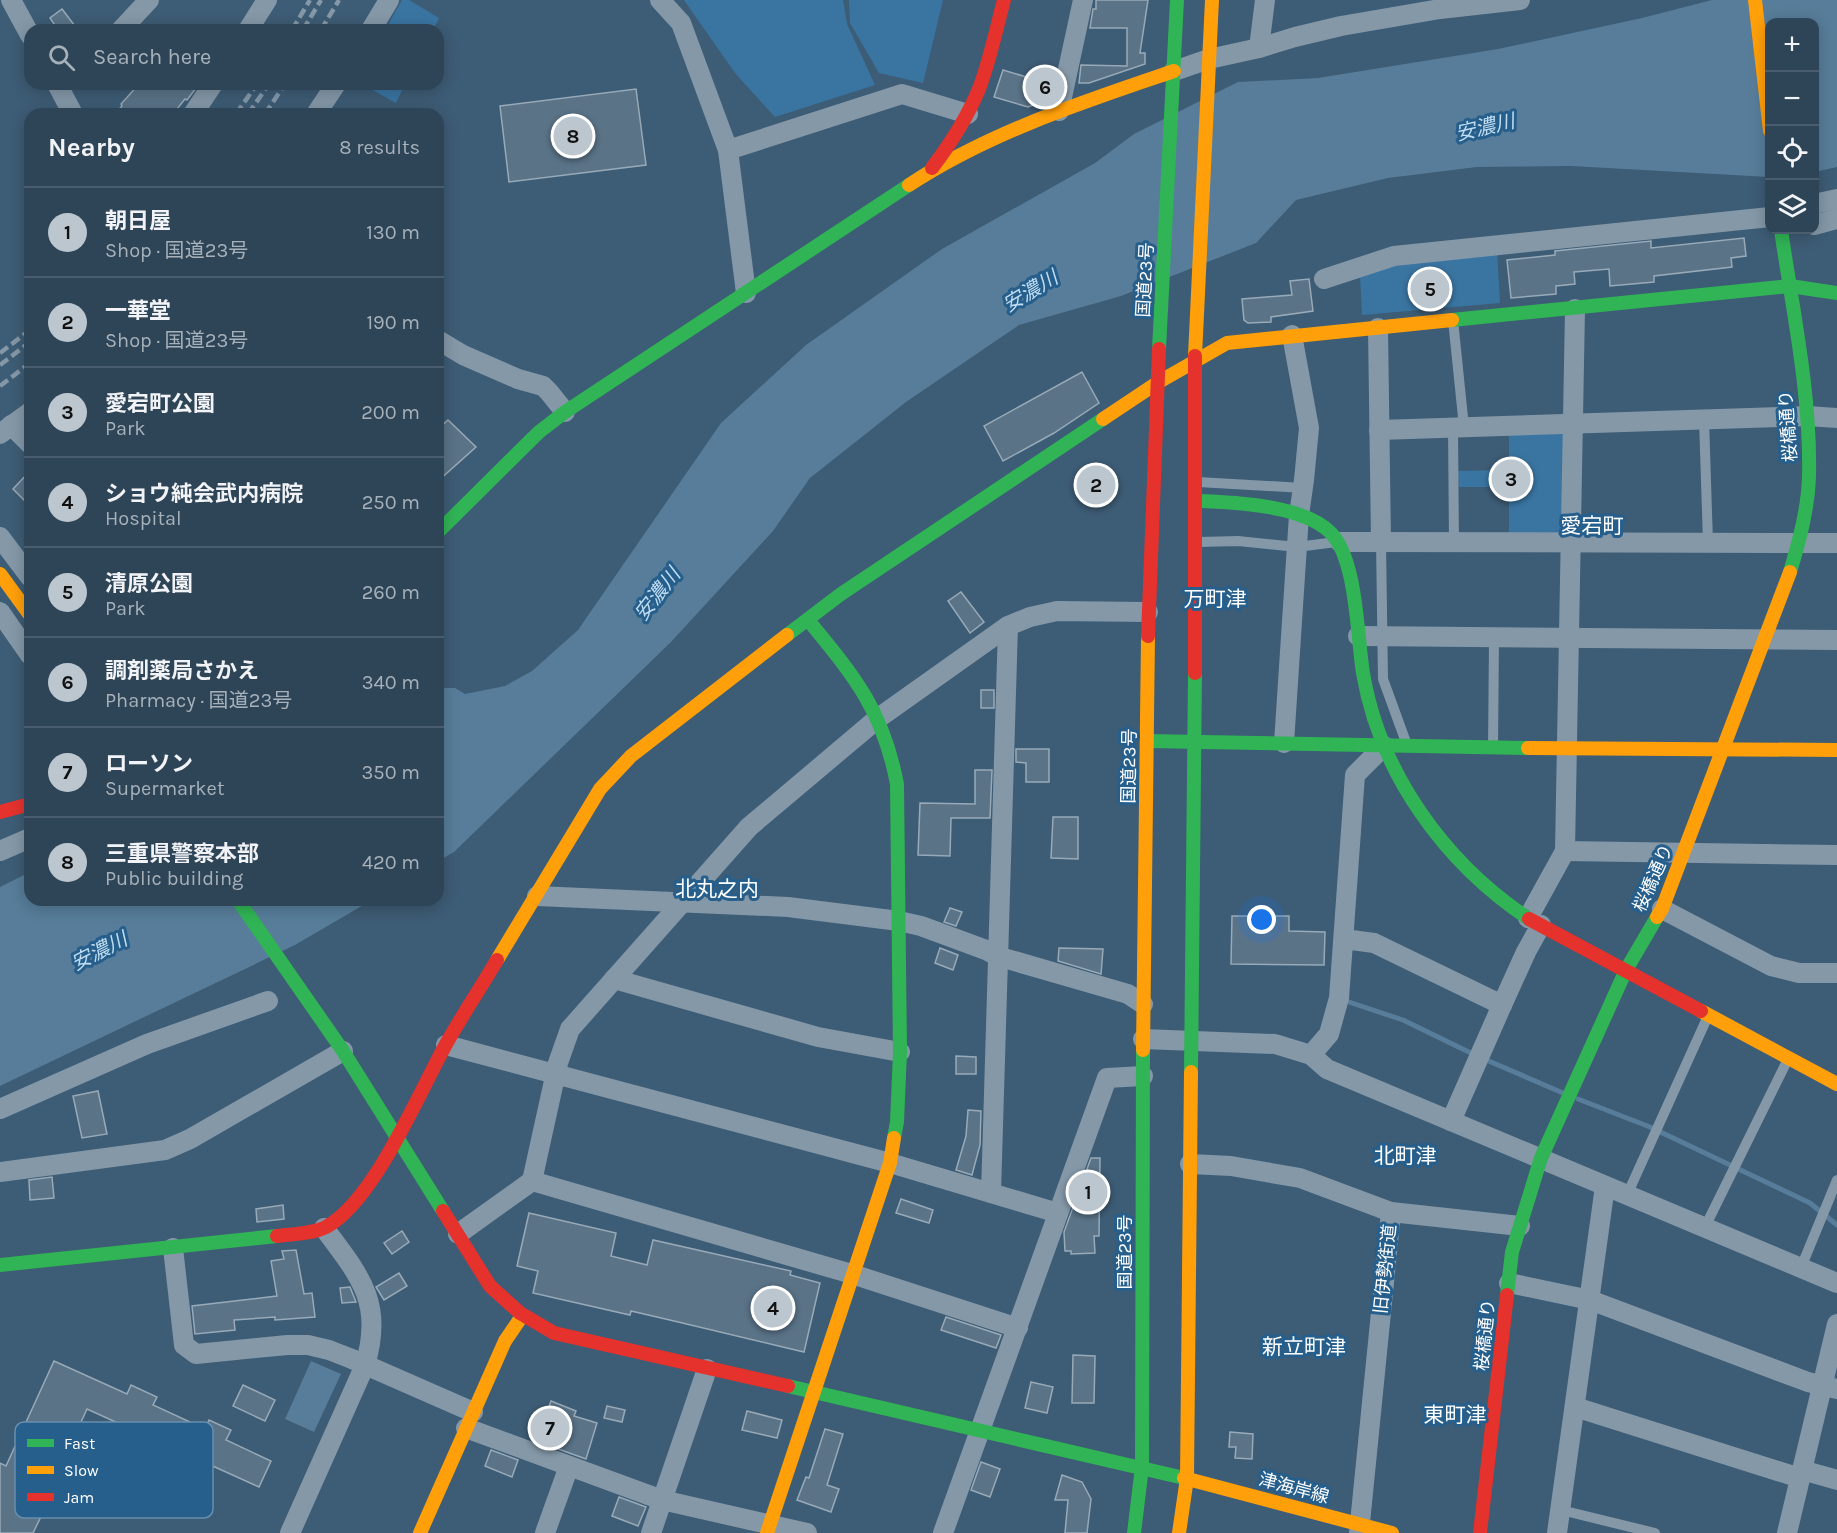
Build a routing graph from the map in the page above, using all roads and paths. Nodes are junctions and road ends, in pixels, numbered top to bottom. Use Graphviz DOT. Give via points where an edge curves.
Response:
graph roads {
  1 [pos="10,0"];
  2 [pos="149,0"];
  3 [pos="267,0"];
  4 [pos="389,0"];
  5 [pos="660,0"];
  6 [pos="1004,0"];
  7 [pos="1083,0"];
  8 [pos="1177,0"];
  9 [pos="1212,0"];
  10 [pos="1265,0"];
  11 [pos="1520,0"];
  12 [pos="1755,0"];
  13 [pos="1440,4"];
  14 [pos="24,24"];
  15 [pos="127,24"];
  16 [pos="252,24"];
  17 [pos="375,24"];
  18 [pos="1259,48"];
  19 [pos="1209,64"];
  20 [pos="1174,76"];
  21 [pos="64,90"];
  22 [pos="209,90"];
  23 [pos="332,90"];
  24 [pos="71,108"];
  25 [pos="197,108"];
  26 [pos="320,108"];
  27 [pos="1059,111"];
  28 [pos="968,114"];
  29 [pos="1769,126"];
  30 [pos="728,150"];
  31 [pos="928,173"];
  32 [pos="1837,199"];
  33 [pos="1819,203"];
  34 [pos="1765,218"];
  35 [pos="1837,219"];
  36 [pos="1819,224"];
  37 [pos="1786,234"];
  38 [pos="1324,279"];
  39 [pos="1790,286"];
  40 [pos="746,293"];
  41 [pos="1837,293"];
  42 [pos="1575,309"];
  43 [pos="1453,320"];
  44 [pos="1378,328"];
  45 [pos="1292,335"];
  46 [pos="444,345"];
  47 [pos="1195,359"];
  48 [pos="1157,383"];
  49 [pos="566,411"];
  50 [pos="24,416"];
  51 [pos="1808,416"];
  52 [pos="1837,418"];
  53 [pos="1704,419"];
  54 [pos="1573,424"];
  55 [pos="1459,427"];
  56 [pos="5,430"];
  57 [pos="1379,430"];
  58 [pos="24,441"];
  59 [pos="1196,482"];
  60 [pos="1303,488"];
  61 [pos="1196,501"];
  62 [pos="1299,515"];
  63 [pos="444,526"];
  64 [pos="0,537"];
  65 [pos="1196,542"];
  66 [pos="1340,542"];
  67 [pos="1381,542"];
  68 [pos="1454,543"];
  69 [pos="1570,543"];
  70 [pos="1708,543"];
  71 [pos="1799,543"];
  72 [pos="1837,543"];
  73 [pos="1297,547"];
  74 [pos="24,569"];
  75 [pos="0,574"];
  76 [pos="24,607"];
  77 [pos="0,612"];
  78 [pos="1148,612"];
  79 [pos="808,620"];
  80 [pos="1008,626"];
  81 [pos="1358,636"];
  82 [pos="1381,636"];
  83 [pos="1494,638"];
  84 [pos="1569,639"];
  85 [pos="1766,640"];
  86 [pos="1837,640"];
  87 [pos="24,646"];
  88 [pos="878,718"];
  89 [pos="1147,741"];
  90 [pos="1193,741"];
  91 [pos="1284,743"];
  92 [pos="1384,746"];
  93 [pos="1407,746"];
  94 [pos="1493,748"];
  95 [pos="1568,748"];
  96 [pos="1723,749"];
  97 [pos="1837,750"];
  98 [pos="24,806"];
  99 [pos="0,812"];
  100 [pos="24,841"];
  101 [pos="1565,850"];
  102 [pos="0,851"];
  103 [pos="1684,852"];
  104 [pos="1837,855"];
  105 [pos="537,896"];
  106 [pos="681,902"];
  107 [pos="242,906"];
  108 [pos="1662,909"];
  109 [pos="899,921"];
  110 [pos="1534,922"];
  111 [pos="1344,939"];
  112 [pos="997,956"];
  113 [pos="1626,970"];
  114 [pos="1837,973"];
  115 [pos="614,979"];
  116 [pos="268,1001"];
  117 [pos="1143,1004"];
  118 [pos="1502,1005"];
  119 [pos="1708,1016"];
  120 [pos="1143,1039"];
  121 [pos="1191,1040"];
  122 [pos="446,1045"];
  123 [pos="343,1051"];
  124 [pos="900,1052"];
  125 [pos="1311,1055"];
  126 [pos="1788,1059"];
  127 [pos="556,1076"];
  128 [pos="1143,1076"];
  129 [pos="1835,1078"];
  130 [pos="0,1108"];
  131 [pos="1451,1121"];
  132 [pos="398,1136"];
  133 [pos="1541,1158"];
  134 [pos="890,1163"];
  135 [pos="1190,1164"];
  136 [pos="0,1172"];
  137 [pos="1837,1180"];
  138 [pos="532,1181"];
  139 [pos="1605,1186"];
  140 [pos="991,1193"];
  141 [pos="1627,1195"];
  142 [pos="1391,1212"];
  143 [pos="1058,1213"];
  144 [pos="1520,1226"];
  145 [pos="1705,1227"];
  146 [pos="324,1228"];
  147 [pos="458,1234"];
  148 [pos="173,1248"];
  149 [pos="0,1265"];
  150 [pos="1800,1270"];
  151 [pos="852,1274"];
  152 [pos="1509,1283"];
  153 [pos="1837,1283"];
  154 [pos="1590,1300"];
  155 [pos="522,1316"];
  156 [pos="1837,1324"];
  157 [pos="1018,1328"];
  158 [pos="365,1365"];
  159 [pos="707,1369"];
  160 [pos="1830,1387"];
  161 [pos="813,1392"];
  162 [pos="1575,1407"];
  163 [pos="470,1420"];
  164 [pos="980,1429"];
  165 [pos="569,1466"];
  166 [pos="1142,1467"];
  167 [pos="1801,1474"];
  168 [pos="1187,1478"];
  169 [pos="1837,1480"];
  170 [pos="663,1500"];
  171 [pos="1561,1510"];
  172 [pos="768,1529"];
  173 [pos="1359,1529"];
  174 [pos="290,1533"];
  175 [pos="420,1533"];
  176 [pos="545,1533"];
  177 [pos="651,1533"];
  178 [pos="807,1533"];
  179 [pos="943,1533"];
  180 [pos="1134,1533"];
  181 [pos="1179,1533"];
  182 [pos="1392,1533"];
  183 [pos="1480,1533"];
  184 [pos="1557,1533"];
  185 [pos="1655,1533"];
  186 [pos="1787,1533"];
  1 -- 14 [label="street"];
  2 -- 15 [label="street"];
  3 -- 16 [label="street"];
  4 -- 17 [label="street"];
  5 -- 30 [label="street" via="681,23"];
  6 -- 28 [label="main road"];
  7 -- 27 [label="street"];
  8 -- 20 [label="main road, 国道23号"];
  9 -- 19 [label="main road"];
  10 -- 18 [label="street"];
  11 -- 13 [label="street"];
  12 -- 29 [label="main road"];
  13 -- 18 [label="street"];
  18 -- 19 [label="street"];
  19 -- 20 [label="street"];
  19 -- 47 [label="main road"];
  20 -- 27 [label="main road"];
  20 -- 48 [label="main road, 国道23号"];
  21 -- 24 [label="street"];
  22 -- 25 [label="street"];
  23 -- 26 [label="street"];
  27 -- 31 [label="main road" via="950,159"];
  28 -- 30 [label="street" via="902,94"];
  28 -- 31 [label="main road"];
  30 -- 40 [label="street"];
  31 -- 40 [label="main road"];
  32 -- 33 [label="street"];
  34 -- 38 [label="street" via="1394,256"];
  35 -- 36 [label="street"];
  37 -- 39 [label="main road, 桜橋通り"];
  39 -- 41 [label="main road"];
  39 -- 42 [label="main road"];
  39 -- 51 [label="main road, 桜橋通り"];
  40 -- 49 [label="main road"];
  42 -- 43 [label="main road"];
  42 -- 54 [label="street"];
  43 -- 44 [label="main road"];
  43 -- 55 [label="lane"];
  44 -- 45 [label="main road"];
  44 -- 57 [label="street"];
  45 -- 47 [label="main road" via="1227,343"];
  45 -- 60 [label="street" via="1309,428"];
  46 -- 49 [label="street" via="518,379 543,386"];
  47 -- 48 [label="main road"];
  47 -- 59 [label="main road"];
  48 -- 78 [label="main road, 国道23号"];
  48 -- 79 [label="main road" via="840,594"];
  49 -- 63 [label="main road" via="539,432"];
  50 -- 56 [label="street"];
  51 -- 52 [label="street"];
  51 -- 53 [label="street"];
  51 -- 71 [label="main road, 桜橋通り" via="1809,480"];
  53 -- 54 [label="street"];
  53 -- 70 [label="lane"];
  54 -- 55 [label="street"];
  54 -- 69 [label="street"];
  55 -- 57 [label="street"];
  55 -- 68 [label="lane"];
  56 -- 58 [label="street"];
  57 -- 67 [label="street"];
  59 -- 60 [label="lane"];
  59 -- 61 [label="main road"];
  60 -- 62 [label="street"];
  61 -- 62 [label="main road" via="1254,504"];
  61 -- 65 [label="main road"];
  62 -- 66 [label="main road" via="1327,529"];
  62 -- 73 [label="street"];
  64 -- 74 [label="street"];
  65 -- 73 [label="lane" via="1238,541"];
  65 -- 90 [label="main road"];
  66 -- 67 [label="street"];
  66 -- 73 [label="lane"];
  66 -- 81 [label="main road" via="1351,578"];
  67 -- 68 [label="street"];
  67 -- 82 [label="lane"];
  68 -- 69 [label="street"];
  69 -- 70 [label="street"];
  69 -- 84 [label="street"];
  70 -- 71 [label="street"];
  71 -- 72 [label="street"];
  71 -- 85 [label="main road, 桜橋通り"];
  73 -- 91 [label="street"];
  75 -- 76 [label="main road"];
  77 -- 87 [label="street"];
  78 -- 80 [label="street" via="1057,611"];
  78 -- 89 [label="main road, 国道23号"];
  79 -- 88 [label="main road" via="857,681"];
  79 -- 105 [label="main road" via="614,773 600,789"];
  80 -- 88 [label="street"];
  80 -- 112 [label="street"];
  81 -- 82 [label="street"];
  81 -- 92 [label="main road" via="1365,683"];
  82 -- 83 [label="street"];
  82 -- 93 [label="lane" via="1383,679"];
  83 -- 84 [label="street"];
  83 -- 94 [label="lane"];
  84 -- 85 [label="street"];
  84 -- 95 [label="street"];
  85 -- 86 [label="street"];
  85 -- 96 [label="main road, 桜橋通り"];
  88 -- 106 [label="street" via="749,827"];
  88 -- 109 [label="main road" via="897,784"];
  89 -- 90 [label="main road"];
  89 -- 117 [label="main road, 国道23号"];
  90 -- 91 [label="main road"];
  90 -- 121 [label="main road"];
  91 -- 92 [label="main road"];
  92 -- 93 [label="main road"];
  92 -- 110 [label="main road" via="1403,785 1455,856 1492,892"];
  92 -- 111 [label="street" via="1355,775"];
  93 -- 94 [label="main road"];
  94 -- 95 [label="main road"];
  95 -- 96 [label="main road"];
  95 -- 101 [label="street"];
  96 -- 97 [label="main road"];
  96 -- 103 [label="main road, 桜橋通り"];
  98 -- 99 [label="main road"];
  100 -- 102 [label="street"];
  101 -- 103 [label="street"];
  101 -- 110 [label="street"];
  103 -- 104 [label="street"];
  103 -- 108 [label="main road, 桜橋通り"];
  105 -- 106 [label="street"];
  105 -- 122 [label="main road"];
  106 -- 109 [label="street" via="788,907"];
  106 -- 115 [label="street"];
  107 -- 123 [label="main road, 津海岸線"];
  108 -- 113 [label="main road, 桜橋通り"];
  108 -- 114 [label="street" via="1771,966 1799,973"];
  109 -- 112 [label="street"];
  109 -- 124 [label="main road"];
  110 -- 113 [label="main road"];
  110 -- 118 [label="street" via="1526,952"];
  111 -- 118 [label="street" via="1374,942"];
  111 -- 125 [label="street" via="1339,998 1329,1034"];
  112 -- 117 [label="street" via="1128,994"];
  112 -- 140 [label="street"];
  113 -- 119 [label="main road"];
  113 -- 133 [label="main road, 桜橋通り"];
  115 -- 124 [label="street" via="819,1037"];
  115 -- 127 [label="street" via="570,1029"];
  116 -- 130 [label="street" via="147,1044"];
  117 -- 120 [label="main road, 国道23号"];
  118 -- 131 [label="street"];
  119 -- 126 [label="main road"];
  119 -- 141 [label="lane"];
  120 -- 121 [label="street"];
  120 -- 128 [label="main road, 国道23号"];
  121 -- 125 [label="street" via="1275,1044"];
  121 -- 135 [label="main road"];
  122 -- 127 [label="street"];
  122 -- 132 [label="main road"];
  123 -- 132 [label="main road, 津海岸線"];
  123 -- 136 [label="street" via="190,1139 165,1149"];
  124 -- 134 [label="main road" via="897,1122"];
  125 -- 131 [label="street" via="1327,1069"];
  126 -- 129 [label="main road"];
  126 -- 145 [label="lane"];
  127 -- 134 [label="street"];
  127 -- 138 [label="street"];
  128 -- 143 [label="street" via="1107,1078"];
  128 -- 166 [label="main road, 国道23号"];
  131 -- 133 [label="street"];
  132 -- 146 [label="main road" via="354,1204"];
  132 -- 147 [label="main road, 津海岸線"];
  133 -- 139 [label="street"];
  133 -- 144 [label="main road, 桜橋通り"];
  134 -- 140 [label="street"];
  134 -- 151 [label="main road"];
  135 -- 142 [label="street, 旧伊勢街道" via="1232,1166 1300,1178"];
  135 -- 168 [label="main road"];
  137 -- 150 [label="lane"];
  138 -- 147 [label="street"];
  138 -- 151 [label="street"];
  139 -- 141 [label="street"];
  139 -- 154 [label="street"];
  140 -- 143 [label="street"];
  141 -- 145 [label="street"];
  142 -- 144 [label="street"];
  142 -- 173 [label="street, 旧伊勢街道"];
  143 -- 157 [label="street"];
  144 -- 152 [label="main road, 桜橋通り"];
  145 -- 150 [label="street"];
  146 -- 148 [label="main road"];
  146 -- 158 [label="street" via="366,1290 372,1338"];
  147 -- 155 [label="main road, 津海岸線" via="490,1286"];
  148 -- 149 [label="main road"];
  148 -- 158 [label="street" via="184,1345 196,1354 308,1345"];
  150 -- 153 [label="street"];
  151 -- 157 [label="street"];
  151 -- 161 [label="main road"];
  152 -- 154 [label="street"];
  152 -- 183 [label="main road, 桜橋通り"];
  154 -- 160 [label="street"];
  154 -- 162 [label="street"];
  155 -- 159 [label="main road, 津海岸線" via="554,1333"];
  155 -- 163 [label="main road" via="505,1341"];
  156 -- 160 [label="street"];
  157 -- 164 [label="street"];
  158 -- 163 [label="street"];
  158 -- 174 [label="street"];
  159 -- 161 [label="main road, 津海岸線"];
  159 -- 170 [label="street"];
  160 -- 167 [label="street"];
  161 -- 164 [label="main road, 津海岸線"];
  161 -- 172 [label="main road"];
  162 -- 167 [label="street"];
  162 -- 171 [label="street"];
  163 -- 165 [label="street"];
  163 -- 175 [label="main road"];
  164 -- 166 [label="main road, 津海岸線"];
  164 -- 179 [label="street"];
  165 -- 170 [label="street"];
  165 -- 176 [label="street"];
  166 -- 168 [label="main road, 津海岸線"];
  166 -- 180 [label="main road, 国道23号"];
  167 -- 169 [label="street"];
  167 -- 186 [label="street"];
  168 -- 173 [label="main road, 津海岸線"];
  168 -- 181 [label="main road"];
  170 -- 172 [label="street"];
  170 -- 177 [label="street"];
  171 -- 184 [label="street"];
  171 -- 185 [label="lane"];
  172 -- 178 [label="street"];
  173 -- 182 [label="main road, 津海岸線"];
}
